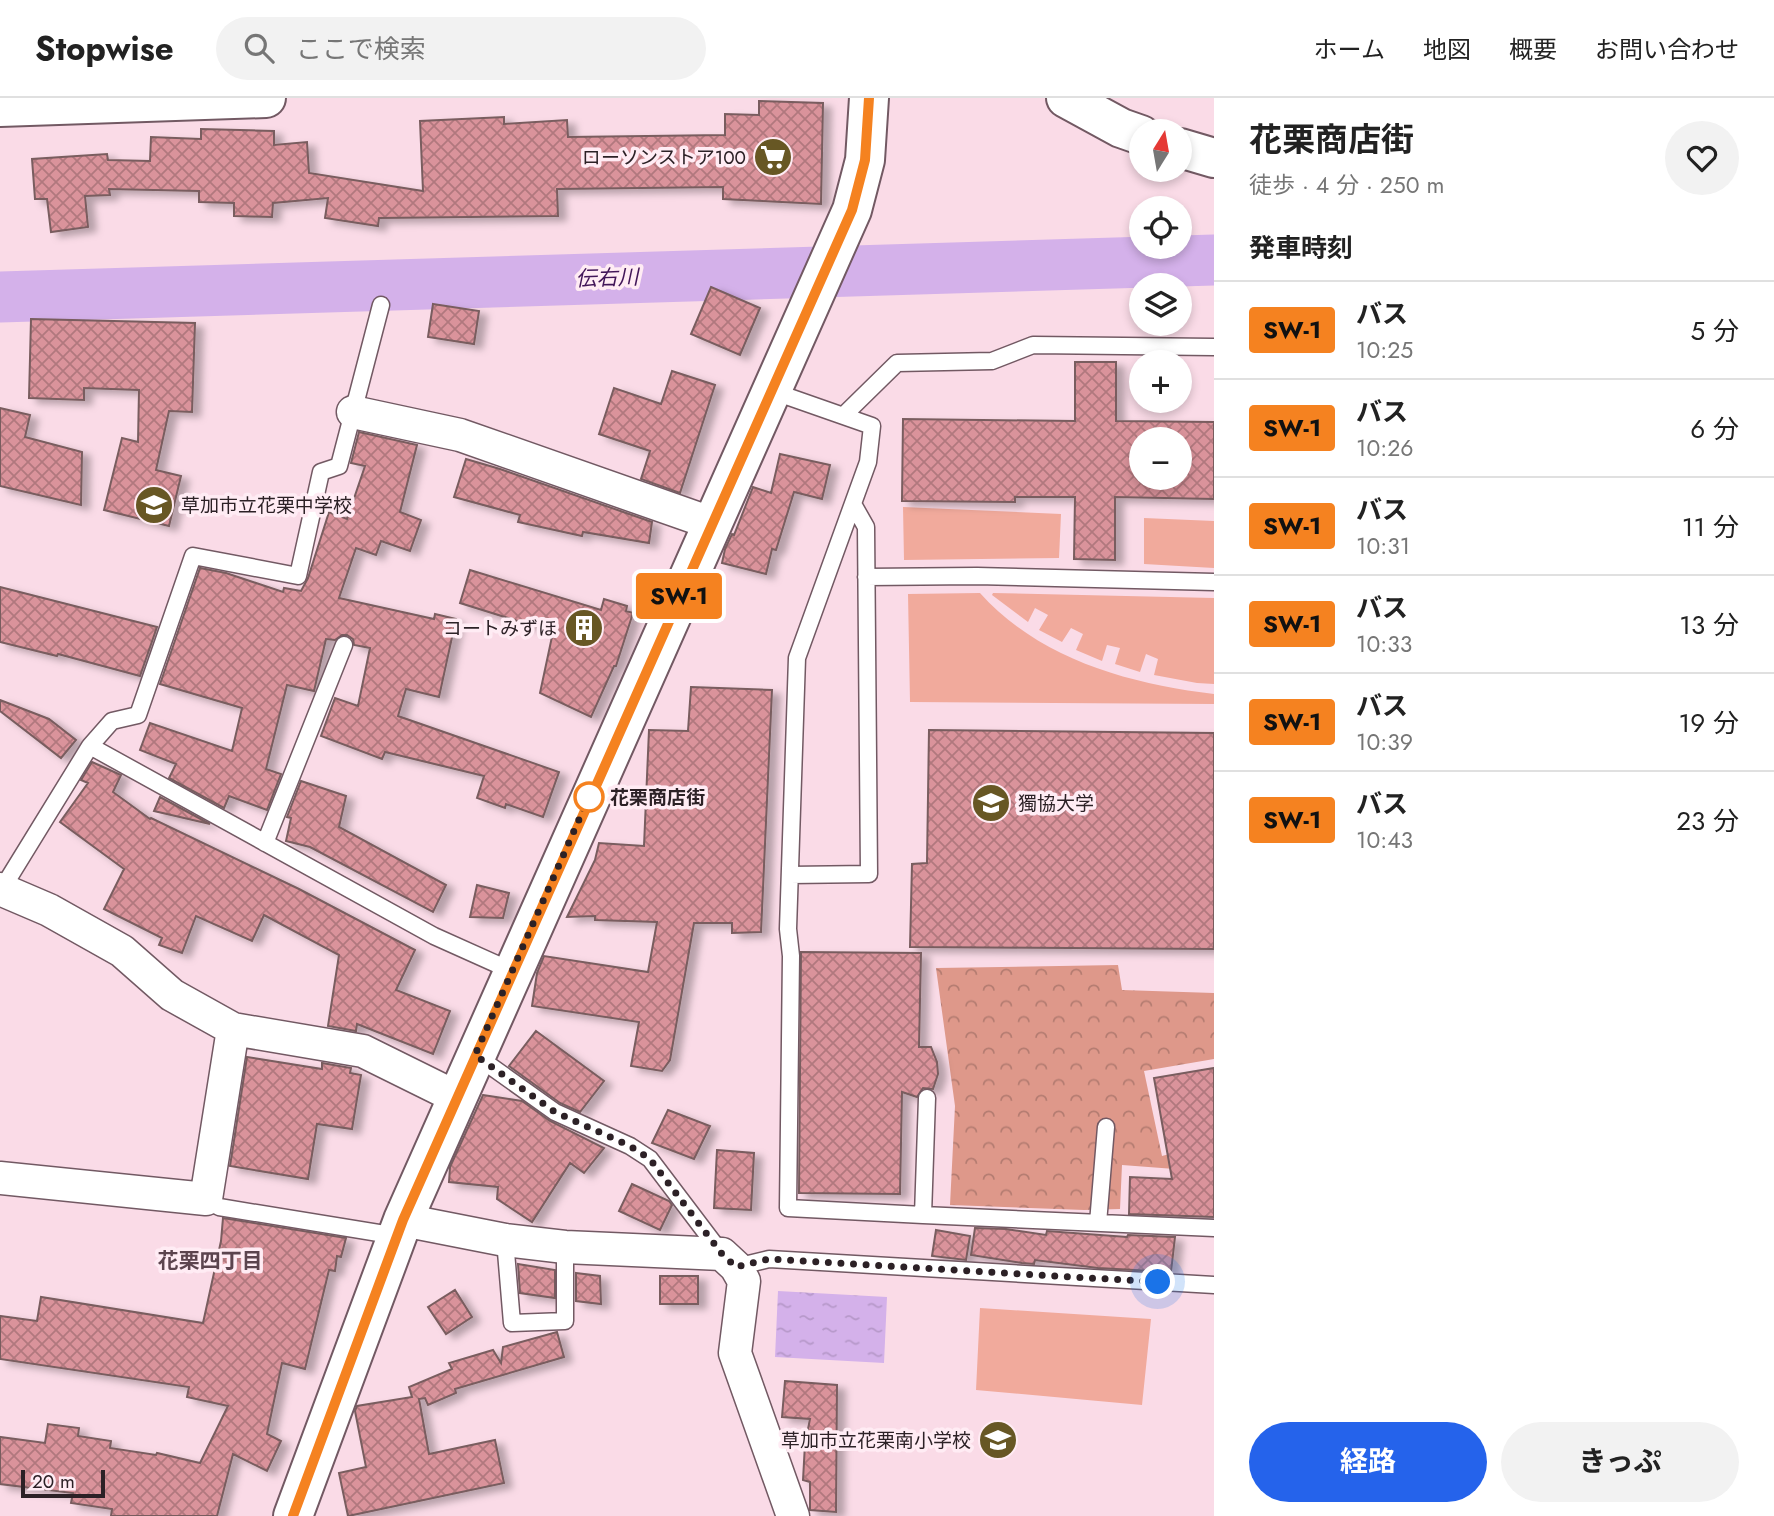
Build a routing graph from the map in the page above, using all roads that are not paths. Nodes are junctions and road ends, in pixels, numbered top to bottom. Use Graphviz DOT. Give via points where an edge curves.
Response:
graph roads {
  1 [pos="258,98"];
  2 [pos="266,98"];
  3 [pos="869,98"];
  4 [pos="1066,98"];
  5 [pos="52,101"];
  6 [pos="0,107"];
  7 [pos="1129,131"];
  8 [pos="1192,152"];
  9 [pos="1214,158"];
  10 [pos="381,305"];
  11 [pos="1214,347"];
  12 [pos="771,390"];
  13 [pos="353,412"];
  14 [pos="844,415"];
  15 [pos="853,504"];
  16 [pos="711,523"];
  17 [pos="866,577"];
  18 [pos="1214,582"];
  19 [pos="344,645"];
  20 [pos="90,746"];
  21 [pos="265,843"];
  22 [pos="790,875"];
  23 [pos="1,889"];
  24 [pos="512,971"];
  25 [pos="233,1029"];
  26 [pos="475,1055"];
  27 [pos="456,1097"];
  28 [pos="927,1098"];
  29 [pos="1106,1127"];
  30 [pos="0,1178"];
  31 [pos="206,1199"];
  32 [pos="923,1215"];
  33 [pos="1098,1223"];
  34 [pos="400,1228"];
  35 [pos="1214,1228"];
  36 [pos="505,1240"];
  37 [pos="565,1247"];
  38 [pos="729,1261"];
  39 [pos="1214,1285"];
  40 [pos="293,1516"];
  41 [pos="793,1516"];
  1 -- 2 [label="street"];
  1 -- 5 [label="street"];
  3 -- 12 [label="street" via="865,160 852,210"];
  4 -- 7 [label="street"];
  5 -- 6 [label="street"];
  8 -- 9 [label="street"];
  10 -- 13 [label="lane"];
  11 -- 14 [label="lane" via="1032,345 992,361 897,363"];
  12 -- 14 [label="lane"];
  12 -- 16 [label="street"];
  13 -- 16 [label="street" via="460,435"];
  13 -- 20 [label="lane" via="339,466 321,472 298,576 193,556 138,715 112,721"];
  14 -- 15 [label="lane" via="872,426 868,461"];
  15 -- 17 [label="lane" via="866,527"];
  15 -- 22 [label="lane" via="797,658"];
  16 -- 24 [label="street"];
  17 -- 18 [label="lane"];
  17 -- 22 [label="lane" via="869,874"];
  19 -- 21 [label="lane"];
  20 -- 21 [label="lane"];
  20 -- 23 [label="lane"];
  21 -- 24 [label="lane" via="433,936"];
  22 -- 32 [label="lane" via="788,1208"];
  23 -- 25 [label="street" via="122,951 172,995"];
  24 -- 26 [label="street"];
  25 -- 27 [label="street" via="363,1051"];
  25 -- 31 [label="street"];
  26 -- 27 [label="street"];
  26 -- 38 [label="lane" via="555,1112 650,1159"];
  27 -- 34 [label="street"];
  28 -- 32 [label="lane"];
  29 -- 33 [label="lane"];
  30 -- 31 [label="street"];
  31 -- 34 [label="lane" via="219,1208"];
  32 -- 33 [label="lane"];
  33 -- 35 [label="lane"];
  34 -- 36 [label="street"];
  34 -- 40 [label="street"];
  36 -- 37 [label="street"];
  36 -- 37 [label="lane" via="512,1323 565,1321"];
  37 -- 38 [label="street"];
  38 -- 39 [label="lane" via="769,1259"];
  38 -- 41 [label="street" via="744,1281 735,1353"];
}
